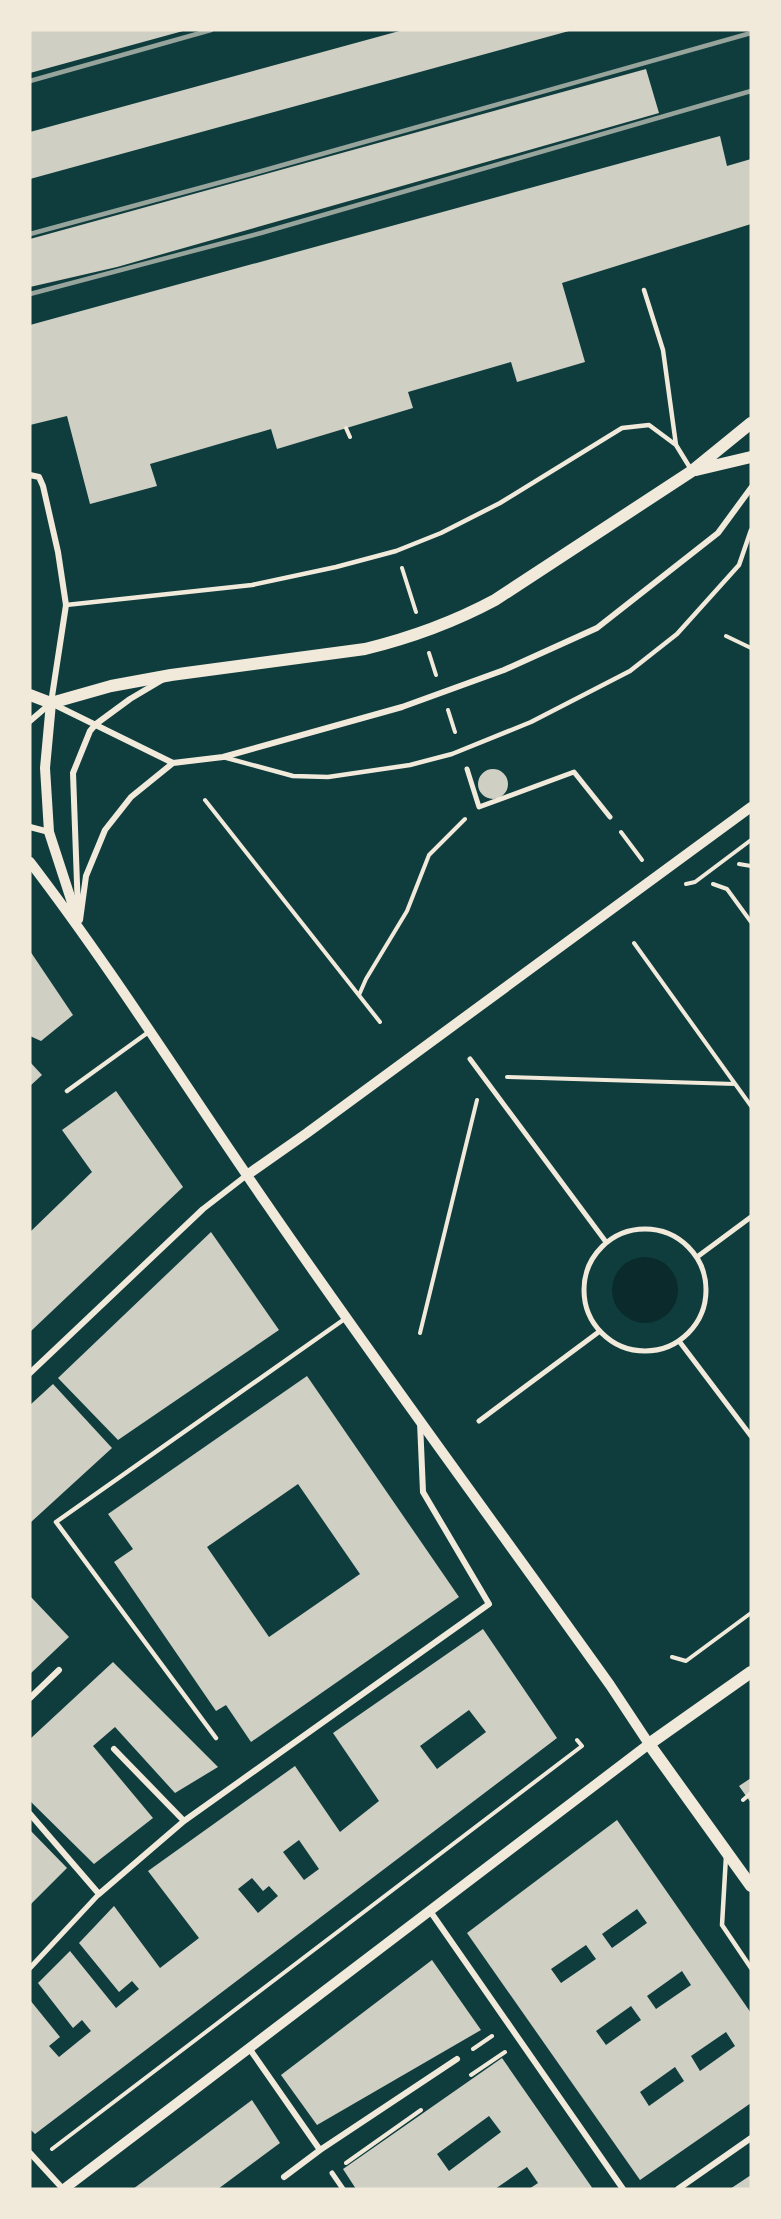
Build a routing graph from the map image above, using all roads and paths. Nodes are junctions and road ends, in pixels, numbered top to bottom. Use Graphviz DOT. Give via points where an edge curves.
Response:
graph roads {
  1 [pos="644,290"];
  2 [pos="751,423"];
  3 [pos="346,428"];
  4 [pos="350,437"];
  5 [pos="676,445"];
  6 [pos="751,457"];
  7 [pos="692,471"];
  8 [pos="30,475"];
  9 [pos="751,488"];
  10 [pos="751,530"];
  11 [pos="404,574"];
  12 [pos="409,590"];
  13 [pos="66,605"];
  14 [pos="726,636"];
  15 [pos="751,648"];
  16 [pos="433,663"];
  17 [pos="171,675"];
  18 [pos="436,675"];
  19 [pos="30,695"];
  20 [pos="51,703"];
  21 [pos="30,721"];
  22 [pos="96,724"];
  23 [pos="223,757"];
  24 [pos="173,763"];
  25 [pos="467,769"];
  26 [pos="205,800"];
  27 [pos="479,807"];
  28 [pos="751,807"];
  29 [pos="610,817"];
  30 [pos="30,826"];
  31 [pos="49,832"];
  32 [pos="751,840"];
  33 [pos="30,862"];
  34 [pos="739,864"];
  35 [pos="751,866"];
  36 [pos="655,877"];
  37 [pos="695,882"];
  38 [pos="713,884"];
  39 [pos="751,922"];
  40 [pos="80,927"];
  41 [pos="634,943"];
  42 [pos="359,996"];
  43 [pos="380,1022"];
  44 [pos="150,1030"];
  45 [pos="470,1059"];
  46 [pos="483,1076"];
  47 [pos="735,1084"];
  48 [pos="68,1091"];
  49 [pos="751,1106"];
  50 [pos="247,1175"];
  51 [pos="751,1217"];
  52 [pos="606,1242"];
  53 [pos="697,1257"];
  54 [pos="346,1318"];
  55 [pos="600,1331"];
  56 [pos="420,1333"];
  57 [pos="679,1341"];
  58 [pos="30,1373"];
  59 [pos="479,1421"];
  60 [pos="420,1422"];
  61 [pos="751,1436"];
  62 [pos="751,1613"];
  63 [pos="672,1657"];
  64 [pos="59,1670"];
  65 [pos="751,1672"];
  66 [pos="30,1698"];
  67 [pos="216,1738"];
  68 [pos="577,1740"];
  69 [pos="650,1744"];
  70 [pos="114,1749"];
  71 [pos="751,1794"];
  72 [pos="742,1800"];
  73 [pos="30,1814"];
  74 [pos="184,1821"];
  75 [pos="727,1850"];
  76 [pos="751,1886"];
  77 [pos="99,1894"];
  78 [pos="430,1911"];
  79 [pos="30,1968"];
  80 [pos="751,1968"];
  81 [pos="249,2048"];
  82 [pos="457,2059"];
  83 [pos="428,2105"];
  84 [pos="751,2138"];
  85 [pos="51,2149"];
  86 [pos="321,2150"];
  87 [pos="30,2153"];
  88 [pos="332,2173"];
  89 [pos="284,2177"];
  90 [pos="63,2189"];
  91 [pos="343,2189"];
  92 [pos="623,2189"];
  93 [pos="678,2189"];
  1 -- 5 [label="lane" via="663,350"];
  2 -- 7 [label="main road"];
  3 -- 4 [label="path"];
  5 -- 7 [label="lane"];
  5 -- 13 [label="lane" via="648,425 622,428 500,503 441,533 346,564 252,585"];
  6 -- 7 [label="main road"];
  7 -- 17 [label="main road" via="465,616 365,650"];
  8 -- 13 [label="street" via="39,477 43,486"];
  9 -- 23 [label="street" via="718,533 597,628 443,694"];
  10 -- 23 [label="lane" via="738,565 677,634 630,672 531,722 441,757 328,777 293,776"];
  11 -- 12 [label="path"];
  13 -- 20 [label="street"];
  14 -- 15 [label="path"];
  16 -- 18 [label="path"];
  17 -- 20 [label="main road"];
  17 -- 22 [label="street"];
  19 -- 20 [label="main road"];
  20 -- 21 [label="street"];
  20 -- 22 [label="street"];
  20 -- 31 [label="street" via="45,768"];
  22 -- 24 [label="street"];
  22 -- 40 [label="street" via="73,773"];
  23 -- 24 [label="street"];
  24 -- 40 [label="street" via="131,797 105,830 86,876"];
  25 -- 27 [label="street"];
  26 -- 42 [label="path"];
  27 -- 29 [label="street" via="574,772"];
  27 -- 42 [label="path" via="429,855 407,911"];
  28 -- 36 [label="street"];
  29 -- 36 [label="path"];
  30 -- 31 [label="street"];
  31 -- 40 [label="street"];
  32 -- 37 [label="path"];
  33 -- 40 [label="street"];
  34 -- 35 [label="path"];
  36 -- 50 [label="street"];
  38 -- 39 [label="path" via="727,889"];
  40 -- 44 [label="street"];
  41 -- 47 [label="path"];
  42 -- 43 [label="path"];
  44 -- 48 [label="lane"];
  44 -- 50 [label="street"];
  45 -- 46 [label="street"];
  46 -- 47 [label="path"];
  46 -- 52 [label="street"];
  46 -- 56 [label="path"];
  47 -- 49 [label="path"];
  50 -- 54 [label="street"];
  50 -- 58 [label="street" via="203,1209"];
  51 -- 53 [label="street"];
  52 -- 53 [label="street" via="624,1232 645,1228 684,1242"];
  52 -- 55 [label="street" via="585,1275 589,1315"];
  53 -- 57 [label="street" via="707,1293 693,1328"];
  54 -- 60 [label="street"];
  54 -- 67 [label="lane" via="56,1522"];
  55 -- 57 [label="street" via="629,1349 646,1351"];
  55 -- 59 [label="street"];
  57 -- 61 [label="street"];
  60 -- 69 [label="street"];
  60 -- 74 [label="street" via="423,1492 489,1604"];
  62 -- 63 [label="path" via="686,1661"];
  64 -- 66 [label="street"];
  65 -- 69 [label="main road"];
  68 -- 85 [label="path" via="582,1746"];
  69 -- 75 [label="main road"];
  69 -- 78 [label="street"];
  70 -- 74 [label="street"];
  71 -- 72 [label="path"];
  73 -- 77 [label="street"];
  74 -- 77 [label="street"];
  75 -- 76 [label="main road"];
  75 -- 80 [label="lane" via="722,1925"];
  77 -- 79 [label="street"];
  78 -- 81 [label="street"];
  78 -- 92 [label="street"];
  81 -- 86 [label="street"];
  81 -- 90 [label="street"];
  82 -- 86 [label="street"];
  83 -- 88 [label="path"];
  84 -- 93 [label="street"];
  86 -- 89 [label="street"];
  87 -- 90 [label="street"];
  88 -- 91 [label="street"];
}
